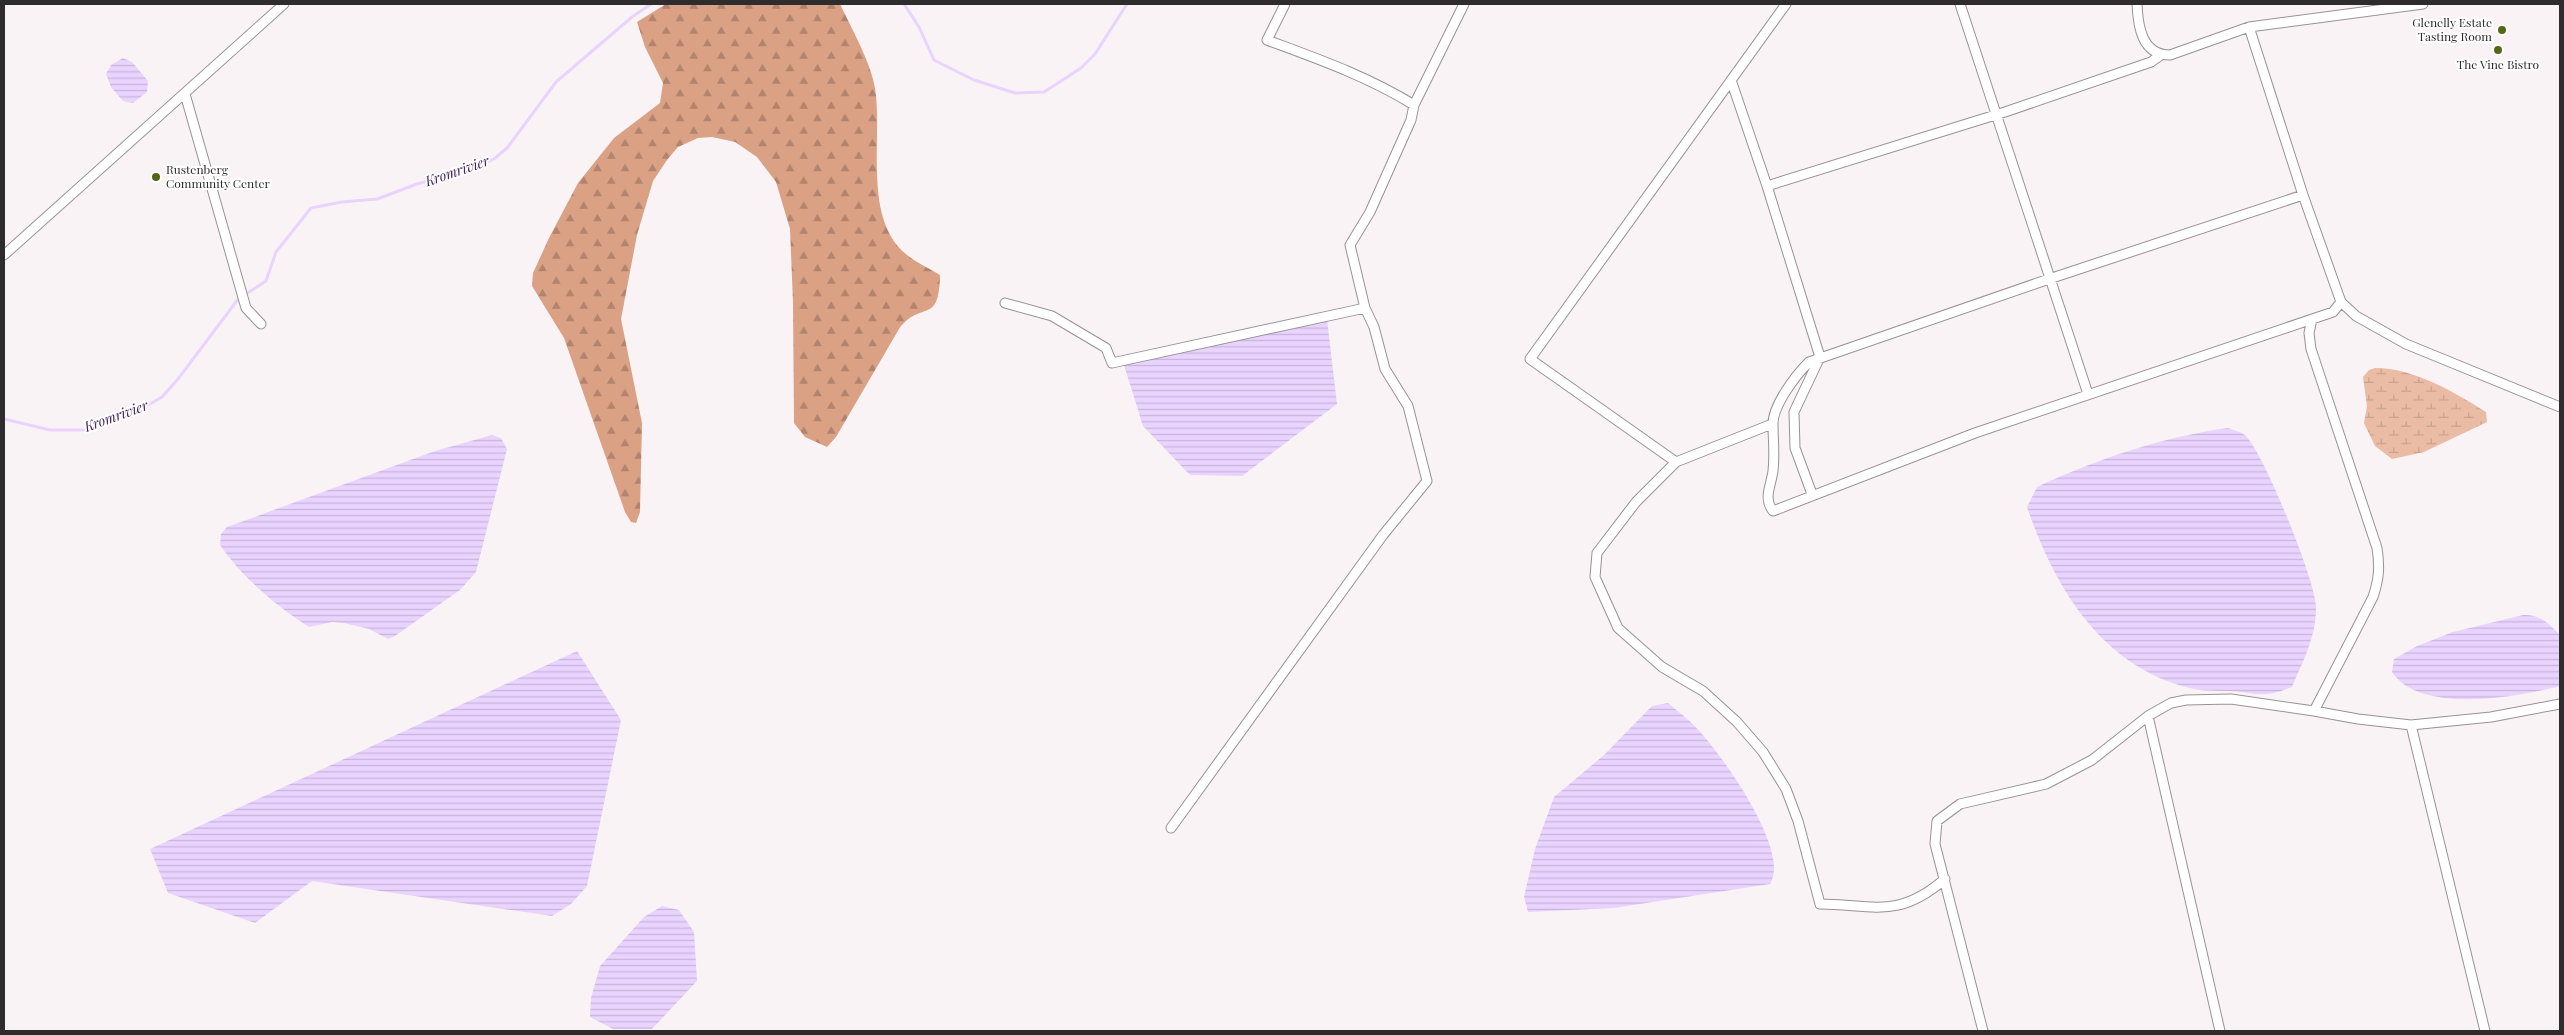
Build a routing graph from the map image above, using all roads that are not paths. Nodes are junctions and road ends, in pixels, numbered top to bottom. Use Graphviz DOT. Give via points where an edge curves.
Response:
graph roads {
  1 [pos="284,4"];
  2 [pos="1285,4"];
  3 [pos="1464,4"];
  4 [pos="1786,4"];
  5 [pos="1960,4"];
  6 [pos="2137,4"];
  7 [pos="2423,4"];
  8 [pos="2249,27"];
  9 [pos="2161,55"];
  10 [pos="1731,80"];
  11 [pos="185,94"];
  12 [pos="1414,105"];
  13 [pos="1996,114"];
  14 [pos="1767,186"];
  15 [pos="2303,195"];
  16 [pos="4,255"];
  17 [pos="2049,279"];
  18 [pos="2341,302"];
  19 [pos="1005,303"];
  20 [pos="1365,308"];
  21 [pos="2312,319"];
  22 [pos="261,324"];
  23 [pos="1820,356"];
  24 [pos="2088,394"];
  25 [pos="2560,407"];
  26 [pos="1772,424"];
  27 [pos="1676,462"];
  28 [pos="1812,494"];
  29 [pos="2560,704"];
  30 [pos="2314,711"];
  31 [pos="2148,716"];
  32 [pos="2411,725"];
  33 [pos="1171,828"];
  34 [pos="1945,879"];
  35 [pos="1983,1031"];
  36 [pos="2220,1031"];
  37 [pos="2486,1031"];
  1 -- 11 [label="street"];
  2 -- 12 [label="street" via="1267,40 1342,67"];
  3 -- 12 [label="street"];
  4 -- 10 [label="street"];
  5 -- 13 [label="street"];
  6 -- 9 [label="street" via="2145,43"];
  7 -- 8 [label="street"];
  8 -- 9 [label="street" via="2170,55"];
  8 -- 15 [label="street"];
  9 -- 13 [label="street" via="2151,62"];
  10 -- 14 [label="street"];
  10 -- 27 [label="street" via="1530,359"];
  11 -- 16 [label="street"];
  11 -- 22 [label="street" via="246,308"];
  12 -- 20 [label="street" via="1411,120 1370,212 1350,245"];
  13 -- 14 [label="street"];
  13 -- 17 [label="street"];
  14 -- 23 [label="street"];
  15 -- 17 [label="street"];
  15 -- 18 [label="street"];
  17 -- 23 [label="street"];
  17 -- 24 [label="street"];
  18 -- 21 [label="street" via="2333,312"];
  18 -- 25 [label="street" via="2356,316 2406,344"];
  19 -- 20 [label="street" via="1052,316 1106,348 1112,363"];
  20 -- 33 [label="street" via="1374,327 1385,369 1408,406 1427,480 1383,535"];
  21 -- 24 [label="street"];
  21 -- 30 [label="street" via="2311,349 2380,565 2373,597"];
  23 -- 26 [label="street" via="1798,373"];
  23 -- 28 [label="street" via="1794,412 1796,448"];
  24 -- 28 [label="street"];
  26 -- 27 [label="street"];
  26 -- 28 [label="street" via="1775,435 1768,504 1773,511"];
  27 -- 34 [label="street" via="1636,502 1597,553 1595,577 1618,628 1662,667 1703,691 1737,722 1763,752 1786,789 1798,821 1820,904 1877,908 1907,904"];
  29 -- 32 [label="street" via="2491,717"];
  30 -- 31 [label="street" via="2231,699 2186,700 2171,703"];
  30 -- 32 [label="street"];
  31 -- 34 [label="street" via="2092,760 2046,784 1960,804 1937,821 1935,844"];
  31 -- 36 [label="street"];
  32 -- 37 [label="street"];
  34 -- 35 [label="street"];
}
